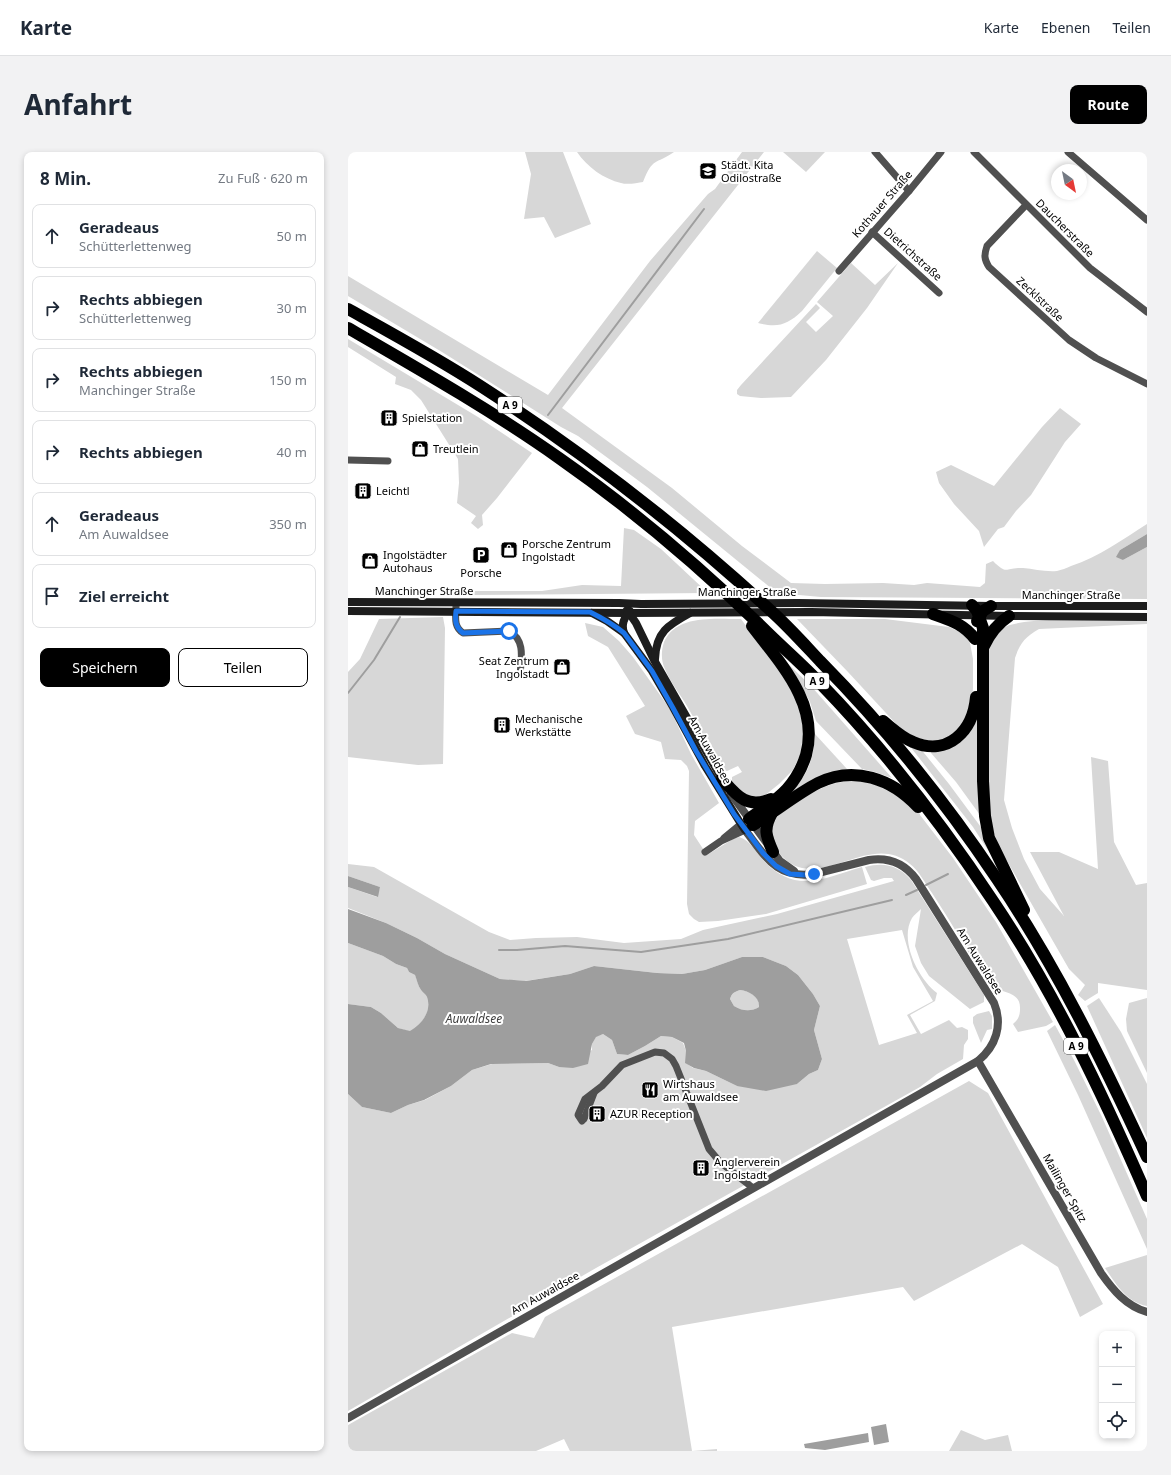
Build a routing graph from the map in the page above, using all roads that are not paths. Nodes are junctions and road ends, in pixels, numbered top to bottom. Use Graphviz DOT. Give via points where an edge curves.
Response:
graph roads {
  1 [pos="875,152"];
  2 [pos="940,152"];
  3 [pos="974,152"];
  4 [pos="1068,152"];
  5 [pos="909,191"];
  6 [pos="1026,204"];
  7 [pos="1147,220"];
  8 [pos="872,232"];
  9 [pos="839,271"];
  10 [pos="939,293"];
  11 [pos="348,309"];
  12 [pos="1147,312"];
  13 [pos="348,328"];
  14 [pos="1147,384"];
  15 [pos="348,460"];
  16 [pos="388,461"];
  17 [pos="728,594"];
  18 [pos="348,602"];
  19 [pos="457,602"];
  20 [pos="619,603"];
  21 [pos="641,604"];
  22 [pos="972,605"];
  23 [pos="991,606"];
  24 [pos="1147,606"];
  25 [pos="348,611"];
  26 [pos="456,611"];
  27 [pos="590,612"];
  28 [pos="629,613"];
  29 [pos="691,613"];
  30 [pos="933,614"];
  31 [pos="979,615"];
  32 [pos="1009,616"];
  33 [pos="1147,617"];
  34 [pos="624,633"];
  35 [pos="979,643"];
  36 [pos="654,660"];
  37 [pos="520,676"];
  38 [pos="852,694"];
  39 [pos="722,779"];
  40 [pos="786,790"];
  41 [pos="772,813"];
  42 [pos="747,825"];
  43 [pos="954,844"];
  44 [pos="705,852"];
  45 [pos="773,852"];
  46 [pos="806,875"];
  47 [pos="1047,960"];
  48 [pos="978,1061"];
  49 [pos="583,1120"];
  50 [pos="1147,1157"];
  51 [pos="753,1188"];
  52 [pos="1147,1196"];
  53 [pos="1147,1312"];
  54 [pos="348,1418"];
  1 -- 5 [label="street"];
  2 -- 5 [label="street, Kothauer Straße"];
  3 -- 6 [label="street, Daucherstraße"];
  4 -- 7 [label="street"];
  5 -- 8 [label="street, Kothauer Straße"];
  6 -- 12 [label="street, Daucherstraße" via="1090,268"];
  6 -- 14 [label="street, Zecklstraße" via="987,246 984,261 1069,340 1096,358"];
  8 -- 9 [label="street, Kothauer Straße"];
  8 -- 10 [label="street, Dietrichstraße"];
  11 -- 38 [label="highway, A 9" via="479,385 618,482 662,516 773,612"];
  13 -- 17 [label="highway, A 9" via="517,428 653,529"];
  15 -- 16 [label="street"];
  17 -- 40 [label="highway" via="798,689 806,710 810,729 807,750 799,772"];
  17 -- 43 [label="highway, A 9" via="820,684 865,733 928,808"];
  18 -- 19 [label="main road, Manchinger Straße"];
  19 -- 20 [label="main road, Manchinger Straße"];
  19 -- 26 [label="street"];
  20 -- 21 [label="main road, Manchinger Straße"];
  20 -- 28 [label="main road, Am Auwaldsee"];
  21 -- 22 [label="main road, Manchinger Straße"];
  21 -- 28 [label="main road"];
  22 -- 23 [label="main road, Manchinger Straße"];
  22 -- 31 [label="highway"];
  23 -- 24 [label="main road, Manchinger Straße"];
  23 -- 31 [label="highway"];
  25 -- 26 [label="main road, Manchinger Straße"];
  26 -- 27 [label="main road, Manchinger Straße"];
  26 -- 37 [label="street" via="456,624 463,633 509,631 519,638"];
  27 -- 28 [label="main road, Manchinger Straße"];
  27 -- 34 [label="main road, Am Auwaldsee"];
  28 -- 29 [label="main road, Manchinger Straße"];
  28 -- 34 [label="main road" via="623,624"];
  28 -- 36 [label="main road, Am Auwaldsee"];
  29 -- 30 [label="main road, Manchinger Straße"];
  29 -- 36 [label="main road" via="664,630 657,642"];
  30 -- 31 [label="main road, Manchinger Straße"];
  30 -- 35 [label="highway" via="959,624"];
  31 -- 32 [label="main road, Manchinger Straße"];
  31 -- 35 [label="highway" via="983,628"];
  32 -- 33 [label="main road, Manchinger Straße"];
  32 -- 35 [label="highway"];
  34 -- 42 [label="main road, Am Auwaldsee" via="655,676 696,751"];
  35 -- 38 [label="highway" via="974,713 967,728 945,745 925,745 904,738"];
  35 -- 47 [label="highway" via="983,799 987,830"];
  36 -- 39 [label="main road, Am Auwaldsee"];
  38 -- 47 [label="highway, A 9" via="922,776 963,830 999,881"];
  39 -- 40 [label="highway" via="742,799 749,802 764,802"];
  39 -- 42 [label="street, Am Auwaldsee"];
  40 -- 42 [label="highway"];
  41 -- 42 [label="highway"];
  41 -- 43 [label="highway" via="808,788 828,779 850,775 871,777 891,785 907,796"];
  41 -- 45 [label="highway" via="767,824 766,837"];
  42 -- 44 [label="street"];
  42 -- 45 [label="street, Am Auwaldsee"];
  42 -- 46 [label="street, Am Auwaldsee" via="763,853 776,866 790,874"];
  43 -- 52 [label="highway, A 9" via="995,903 1050,995 1092,1077"];
  45 -- 46 [label="street, Am Auwaldsee" via="787,867"];
  46 -- 48 [label="street, Am Auwaldsee" via="878,859 892,860 911,872 996,1009 997,1034 990,1048"];
  47 -- 50 [label="highway, A 9" via="1106,1069"];
  48 -- 51 [label="street, Am Auwaldsee"];
  48 -- 53 [label="street, Mailinger Spitz" via="1101,1273 1123,1299"];
  49 -- 51 [label="street" via="578,1115 585,1099 594,1094 622,1065 655,1052 664,1053 676,1066 709,1149 720,1162"];
  51 -- 54 [label="street, Am Auwaldsee"];
}
